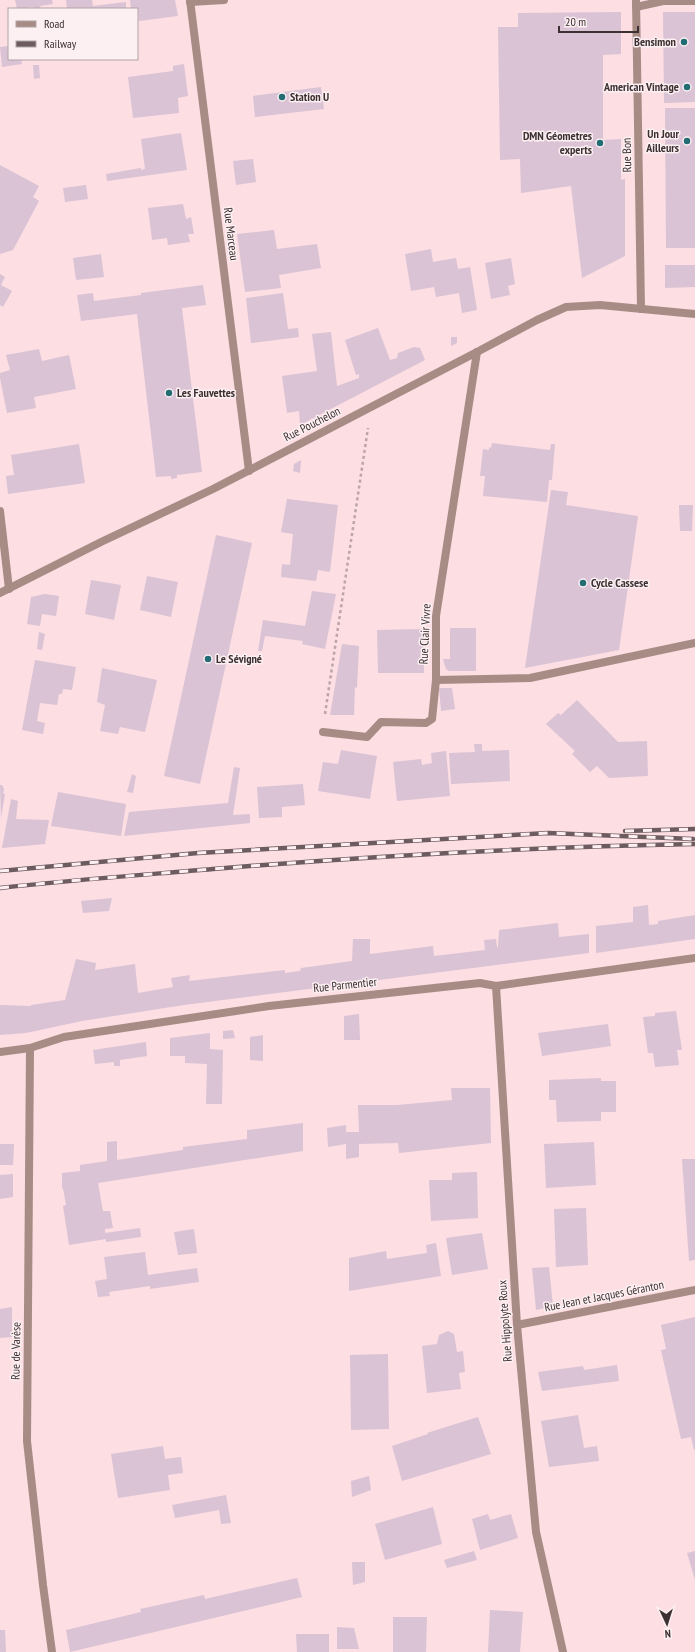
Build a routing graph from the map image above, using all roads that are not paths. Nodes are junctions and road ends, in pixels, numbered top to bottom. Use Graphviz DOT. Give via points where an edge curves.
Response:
graph roads {
  1 [pos="224,0"];
  2 [pos="190,1"];
  3 [pos="695,1"];
  4 [pos="636,3"];
  5 [pos="641,309"];
  6 [pos="695,314"];
  7 [pos="477,352"];
  8 [pos="249,471"];
  9 [pos="0,511"];
  10 [pos="9,588"];
  11 [pos="0,593"];
  12 [pos="695,642"];
  13 [pos="436,680"];
  14 [pos="323,732"];
  15 [pos="695,958"];
  16 [pos="496,986"];
  17 [pos="30,1048"];
  18 [pos="0,1052"];
  19 [pos="695,1290"];
  20 [pos="517,1325"];
  21 [pos="52,1652"];
  22 [pos="563,1652"];
  1 -- 2 [label="street"];
  2 -- 8 [label="street, Rue Marceau"];
  3 -- 4 [label="street"];
  4 -- 5 [label="street, Rue Bon"];
  5 -- 6 [label="street, Rue Pouchelon"];
  5 -- 7 [label="street, Rue Pouchelon" via="600,305 566,307"];
  7 -- 8 [label="street, Rue Pouchelon"];
  7 -- 13 [label="street, Rue Clair Vivre" via="436,616"];
  8 -- 10 [label="street, Rue Pouchelon"];
  9 -- 10 [label="street"];
  10 -- 11 [label="street, Rue Pouchelon"];
  12 -- 13 [label="street, Rue Clair Vivre" via="530,678"];
  13 -- 14 [label="street" via="432,719 426,723 382,722 367,737"];
  15 -- 16 [label="street, Rue Parmentier"];
  16 -- 17 [label="street, Rue Parmentier" via="480,983 269,1006 64,1037"];
  16 -- 20 [label="street, Rue Hippolyte Roux"];
  17 -- 18 [label="street, Rue Parmentier"];
  17 -- 21 [label="street, Rue de Varèse" via="27,1441"];
  19 -- 20 [label="street, Rue Jean et Jacques Géranton"];
  20 -- 22 [label="street, Rue Hippolyte Roux" via="536,1532"];
}
